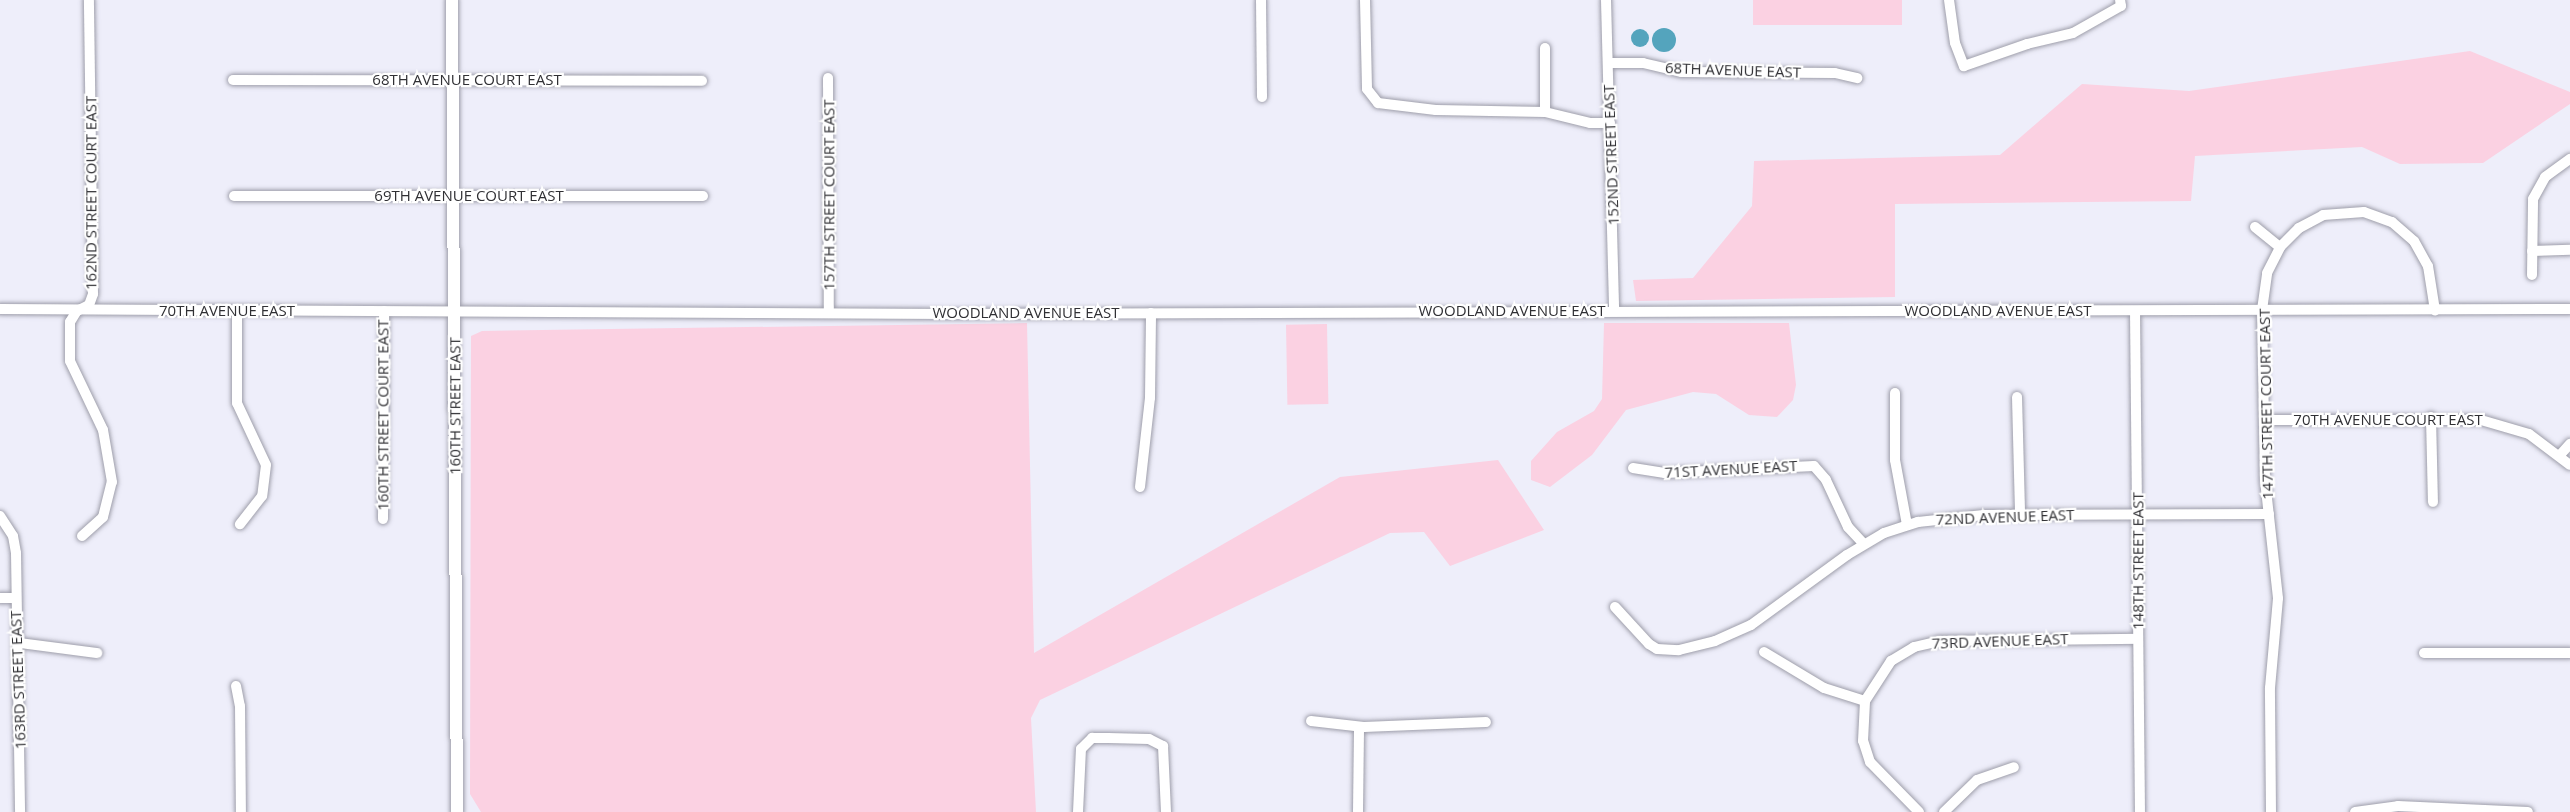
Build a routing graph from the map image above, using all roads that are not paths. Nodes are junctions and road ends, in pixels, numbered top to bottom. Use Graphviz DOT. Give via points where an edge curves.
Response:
graph roads {
  1 [pos="89,0"];
  2 [pos="452,0"];
  3 [pos="1261,0"];
  4 [pos="1365,0"];
  5 [pos="1606,0"];
  6 [pos="1949,0"];
  7 [pos="2120,3"];
  8 [pos="1545,48"];
  9 [pos="1608,63"];
  10 [pos="828,78"];
  11 [pos="1857,78"];
  12 [pos="453,80"];
  13 [pos="233,81"];
  14 [pos="702,81"];
  15 [pos="1262,97"];
  16 [pos="1545,112"];
  17 [pos="1610,123"];
  18 [pos="2570,159"];
  19 [pos="234,196"];
  20 [pos="703,196"];
  21 [pos="453,197"];
  22 [pos="2254,227"];
  23 [pos="2280,247"];
  24 [pos="2570,250"];
  25 [pos="2532,251"];
  26 [pos="2532,275"];
  27 [pos="0,309"];
  28 [pos="2570,309"];
  29 [pos="81,310"];
  30 [pos="1614,310"];
  31 [pos="2262,310"];
  32 [pos="2435,310"];
  33 [pos="237,311"];
  34 [pos="384,311"];
  35 [pos="454,311"];
  36 [pos="2135,311"];
  37 [pos="829,312"];
  38 [pos="1151,313"];
  39 [pos="1895,393"];
  40 [pos="2018,397"];
  41 [pos="2431,417"];
  42 [pos="2264,420"];
  43 [pos="2570,444"];
  44 [pos="2560,455"];
  45 [pos="2570,465"];
  46 [pos="1633,468"];
  47 [pos="1140,487"];
  48 [pos="2433,502"];
  49 [pos="2269,514"];
  50 [pos="2019,515"];
  51 [pos="2138,515"];
  52 [pos="0,516"];
  53 [pos="383,519"];
  54 [pos="240,524"];
  55 [pos="1907,525"];
  56 [pos="82,536"];
  57 [pos="1862,542"];
  58 [pos="0,598"];
  59 [pos="14,598"];
  60 [pos="1615,608"];
  61 [pos="2138,639"];
  62 [pos="20,643"];
  63 [pos="1764,652"];
  64 [pos="97,653"];
  65 [pos="2424,653"];
  66 [pos="2570,653"];
  67 [pos="236,686"];
  68 [pos="1865,701"];
  69 [pos="1311,721"];
  70 [pos="1486,722"];
  71 [pos="1359,727"];
  72 [pos="2014,767"];
  73 [pos="20,812"];
  74 [pos="241,812"];
  75 [pos="457,812"];
  76 [pos="1078,812"];
  77 [pos="1166,812"];
  78 [pos="1358,812"];
  79 [pos="1919,812"];
  80 [pos="1944,812"];
  81 [pos="2139,812"];
  82 [pos="2271,812"];
  83 [pos="2355,812"];
  84 [pos="2528,812"];
  1 -- 29 [label="street, 162ND STREET COURT EAST" via="93,294"];
  2 -- 12 [label="main road, 160TH STREET EAST"];
  3 -- 15 [label="street"];
  4 -- 16 [label="street" via="1367,89 1376,102 1436,110"];
  5 -- 9 [label="street, 152ND STREET EAST"];
  6 -- 7 [label="street" via="1955,43 1964,66 2073,33"];
  8 -- 16 [label="street"];
  9 -- 11 [label="street, 68TH AVENUE EAST" via="1643,63 1681,72 1835,73"];
  9 -- 17 [label="street, 152ND STREET EAST"];
  10 -- 37 [label="street, 157TH STREET COURT EAST"];
  12 -- 13 [label="street, 68TH AVENUE COURT EAST"];
  12 -- 14 [label="street, 68TH AVENUE COURT EAST"];
  12 -- 21 [label="main road, 160TH STREET EAST"];
  16 -- 17 [label="street" via="1590,123"];
  17 -- 30 [label="street, 152ND STREET EAST"];
  18 -- 25 [label="street" via="2555,168 2533,199"];
  19 -- 21 [label="street, 69TH AVENUE COURT EAST"];
  20 -- 21 [label="street, 69TH AVENUE COURT EAST"];
  21 -- 35 [label="main road, 160TH STREET EAST"];
  22 -- 23 [label="street"];
  23 -- 31 [label="street, 147TH STREET COURT EAST" via="2267,273"];
  23 -- 32 [label="street" via="2310,220 2350,211 2378,216 2414,241 2430,272"];
  24 -- 25 [label="street"];
  25 -- 26 [label="street"];
  27 -- 29 [label="street, 70TH AVENUE EAST"];
  28 -- 32 [label="street, WOODLAND AVENUE EAST"];
  29 -- 33 [label="street, 70TH AVENUE EAST"];
  29 -- 56 [label="street, 162ND STREET COURT EAST" via="70,322 70,361 103,430 112,482 103,517"];
  30 -- 36 [label="street, WOODLAND AVENUE EAST"];
  30 -- 38 [label="street, WOODLAND AVENUE EAST"];
  31 -- 32 [label="street, WOODLAND AVENUE EAST"];
  31 -- 36 [label="street, WOODLAND AVENUE EAST"];
  31 -- 42 [label="street, 147TH STREET COURT EAST"];
  33 -- 34 [label="street, 70TH AVENUE EAST"];
  33 -- 54 [label="street" via="237,403 266,465 262,496"];
  34 -- 35 [label="street, 70TH AVENUE EAST"];
  34 -- 53 [label="street, 160TH STREET COURT EAST"];
  35 -- 37 [label="street, WOODLAND AVENUE EAST"];
  35 -- 75 [label="main road, 160TH STREET EAST"];
  36 -- 51 [label="street, 148TH STREET EAST"];
  37 -- 38 [label="street, WOODLAND AVENUE EAST"];
  38 -- 47 [label="street" via="1150,398"];
  39 -- 55 [label="street" via="1895,460"];
  40 -- 50 [label="street"];
  41 -- 42 [label="street, 70TH AVENUE COURT EAST"];
  41 -- 44 [label="street, 70TH AVENUE COURT EAST" via="2506,425 2535,437"];
  41 -- 48 [label="street"];
  42 -- 49 [label="street, 147TH STREET COURT EAST"];
  43 -- 44 [label="street"];
  44 -- 45 [label="street, 70TH AVENUE COURT EAST"];
  46 -- 57 [label="street, 71ST AVENUE EAST" via="1665,473 1814,466"];
  49 -- 51 [label="street, 72ND AVENUE EAST"];
  49 -- 82 [label="street, 147TH STREET COURT EAST" via="2278,598 2271,688"];
  50 -- 51 [label="street, 72ND AVENUE EAST"];
  50 -- 55 [label="street, 72ND AVENUE EAST" via="1947,517"];
  51 -- 61 [label="street, 148TH STREET EAST"];
  52 -- 59 [label="street, 163RD STREET EAST" via="13,536"];
  55 -- 57 [label="street, 72ND AVENUE EAST"];
  57 -- 60 [label="street, 72ND AVENUE EAST" via="1751,625 1693,648 1657,649"];
  58 -- 59 [label="street"];
  59 -- 62 [label="street, 163RD STREET EAST"];
  61 -- 68 [label="street, 73RD AVENUE EAST" via="1926,643 1891,661"];
  61 -- 81 [label="street, 148TH STREET EAST"];
  62 -- 64 [label="street"];
  62 -- 73 [label="street, 163RD STREET EAST"];
  63 -- 68 [label="street" via="1824,688"];
  65 -- 66 [label="street"];
  67 -- 74 [label="street" via="240,706"];
  68 -- 79 [label="street, 73RD AVENUE EAST" via="1863,741 1870,762"];
  69 -- 71 [label="street"];
  70 -- 71 [label="street"];
  71 -- 78 [label="street"];
  72 -- 80 [label="street" via="1977,780"];
  76 -- 77 [label="street" via="1078,757 1092,738 1149,739 1164,749"];
  83 -- 84 [label="street" via="2398,806"];
}
